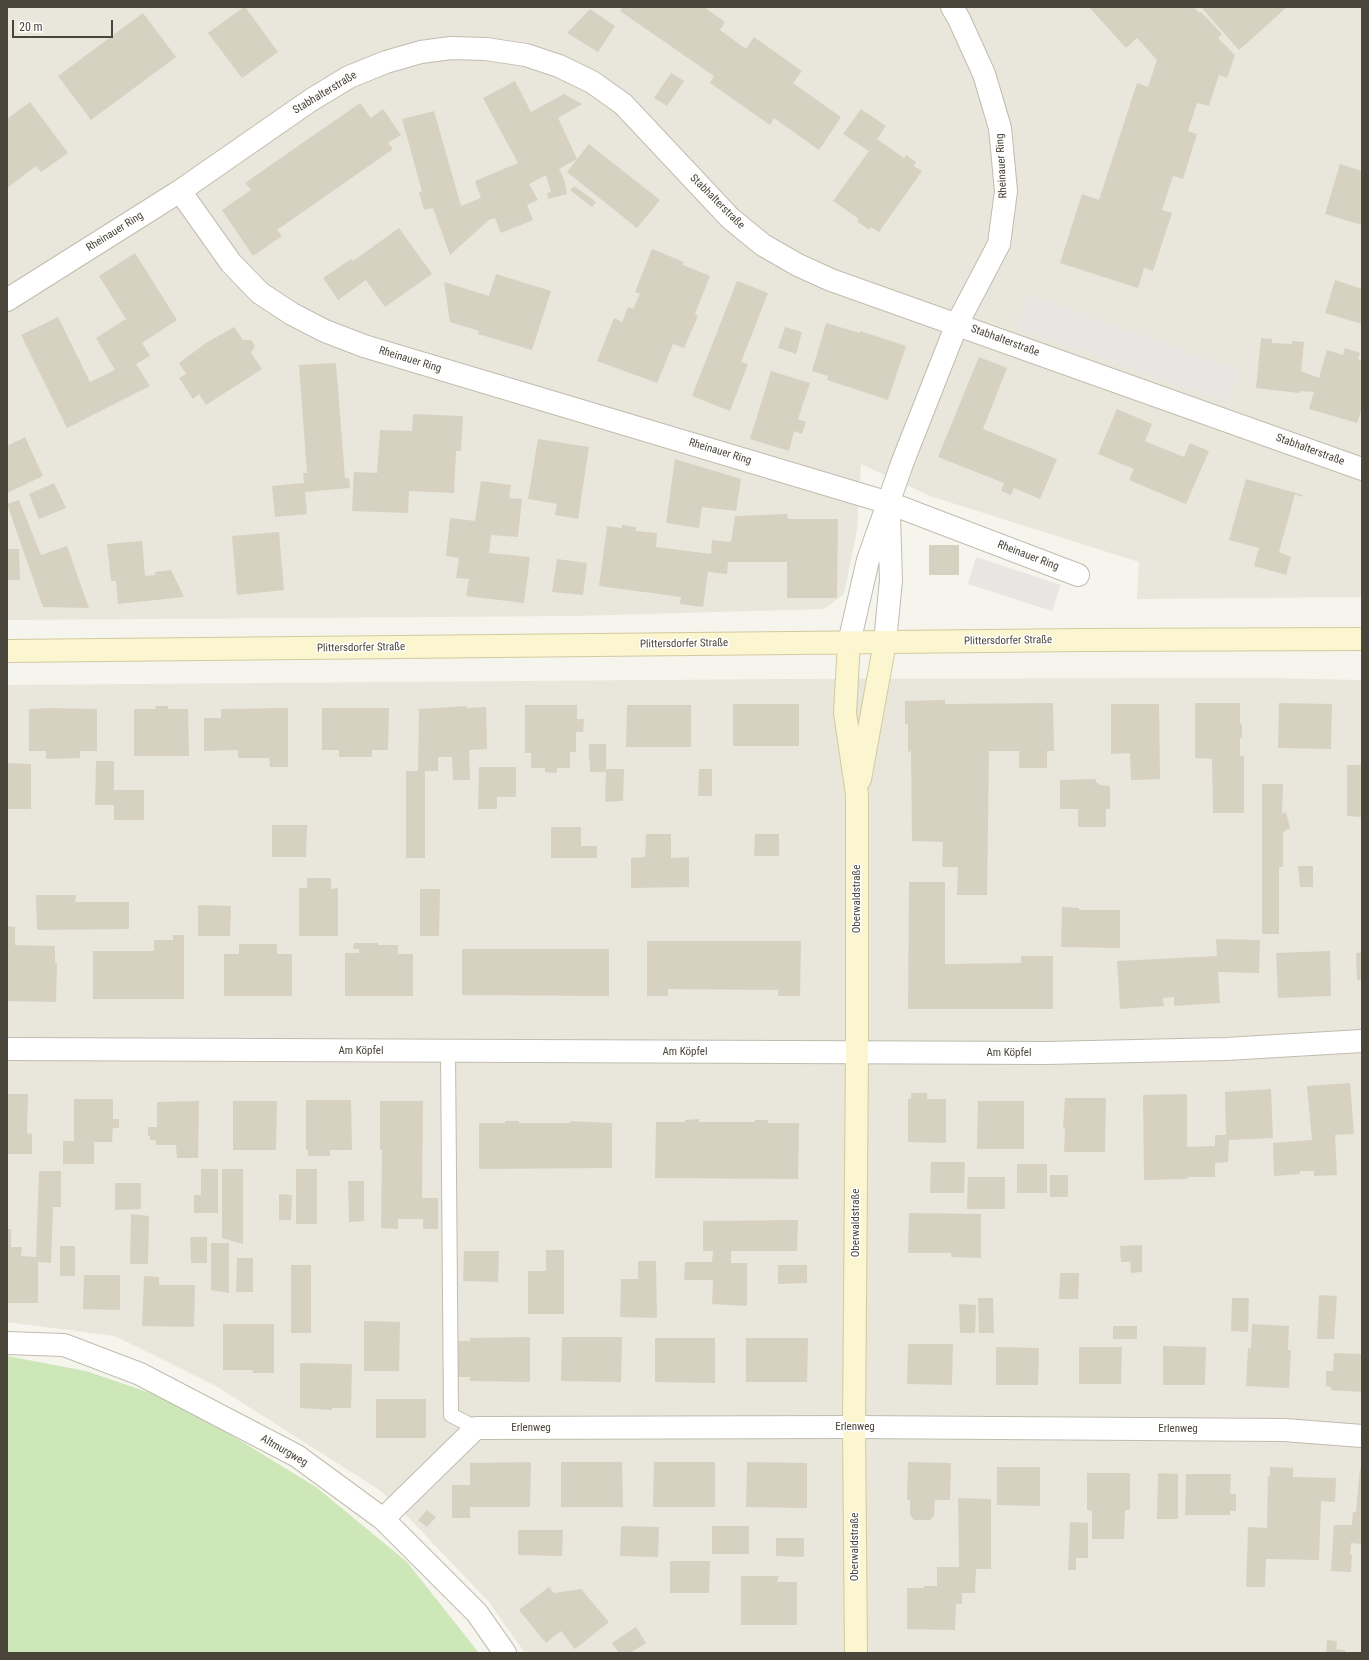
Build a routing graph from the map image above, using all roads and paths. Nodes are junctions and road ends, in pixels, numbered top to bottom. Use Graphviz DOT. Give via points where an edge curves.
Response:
graph roads {
  1 [pos="952,7"];
  2 [pos="180,191"];
  3 [pos="9,295"];
  4 [pos="956,324"];
  5 [pos="1362,469"];
  6 [pos="889,503"];
  7 [pos="1078,574"];
  8 [pos="1362,639"];
  9 [pos="885,642"];
  10 [pos="849,643"];
  11 [pos="7,652"];
  12 [pos="857,794"];
  13 [pos="1362,1041"];
  14 [pos="7,1049"];
  15 [pos="448,1051"];
  16 [pos="857,1052"];
  17 [pos="7,1343"];
  18 [pos="854,1427"];
  19 [pos="476,1428"];
  20 [pos="1362,1436"];
  21 [pos="383,1518"];
  22 [pos="505,1653"];
  23 [pos="856,1653"];
  1 -- 4 [label="street, Rheinauer Ring" via="984,74 1000,128 1006,190 999,244"];
  2 -- 3 [label="street, Rheinauer Ring"];
  2 -- 4 [label="street, Stabhalterstraße" via="349,76 421,52 451,48 486,49 526,55 559,66 592,82 624,104 730,218 763,245 831,280"];
  2 -- 6 [label="street, Rheinauer Ring" via="231,263 260,293 325,331 372,348"];
  4 -- 5 [label="street, Stabhalterstraße"];
  4 -- 6 [label="street, Rheinauer Ring"];
  6 -- 7 [label="street, Rheinauer Ring"];
  6 -- 9 [label="street, Rheinauer Ring" via="891,580"];
  6 -- 10 [label="street, Rheinauer Ring" via="868,560"];
  8 -- 9 [label="street, Plittersdorfer Straße"];
  9 -- 10 [label="street, Plittersdorfer Straße"];
  9 -- 12 [label="street, Oberwaldstraße"];
  10 -- 11 [label="street, Plittersdorfer Straße"];
  10 -- 12 [label="street, Oberwaldstraße" via="845,713"];
  12 -- 16 [label="street, Oberwaldstraße"];
  13 -- 16 [label="street, Am Köpfel" via="1226,1049 1046,1053"];
  14 -- 15 [label="street, Am Köpfel"];
  15 -- 16 [label="street, Am Köpfel"];
  15 -- 19 [label="lane" via="451,1415"];
  16 -- 18 [label="street, Oberwaldstraße"];
  17 -- 21 [label="street, Altmurgweg" via="64,1345 140,1374 298,1456"];
  18 -- 19 [label="street, Erlenweg"];
  18 -- 20 [label="street, Erlenweg" via="1284,1430"];
  18 -- 23 [label="street, Oberwaldstraße"];
  19 -- 21 [label="street"];
  21 -- 22 [label="street, Altmurgweg" via="477,1613"];
}
